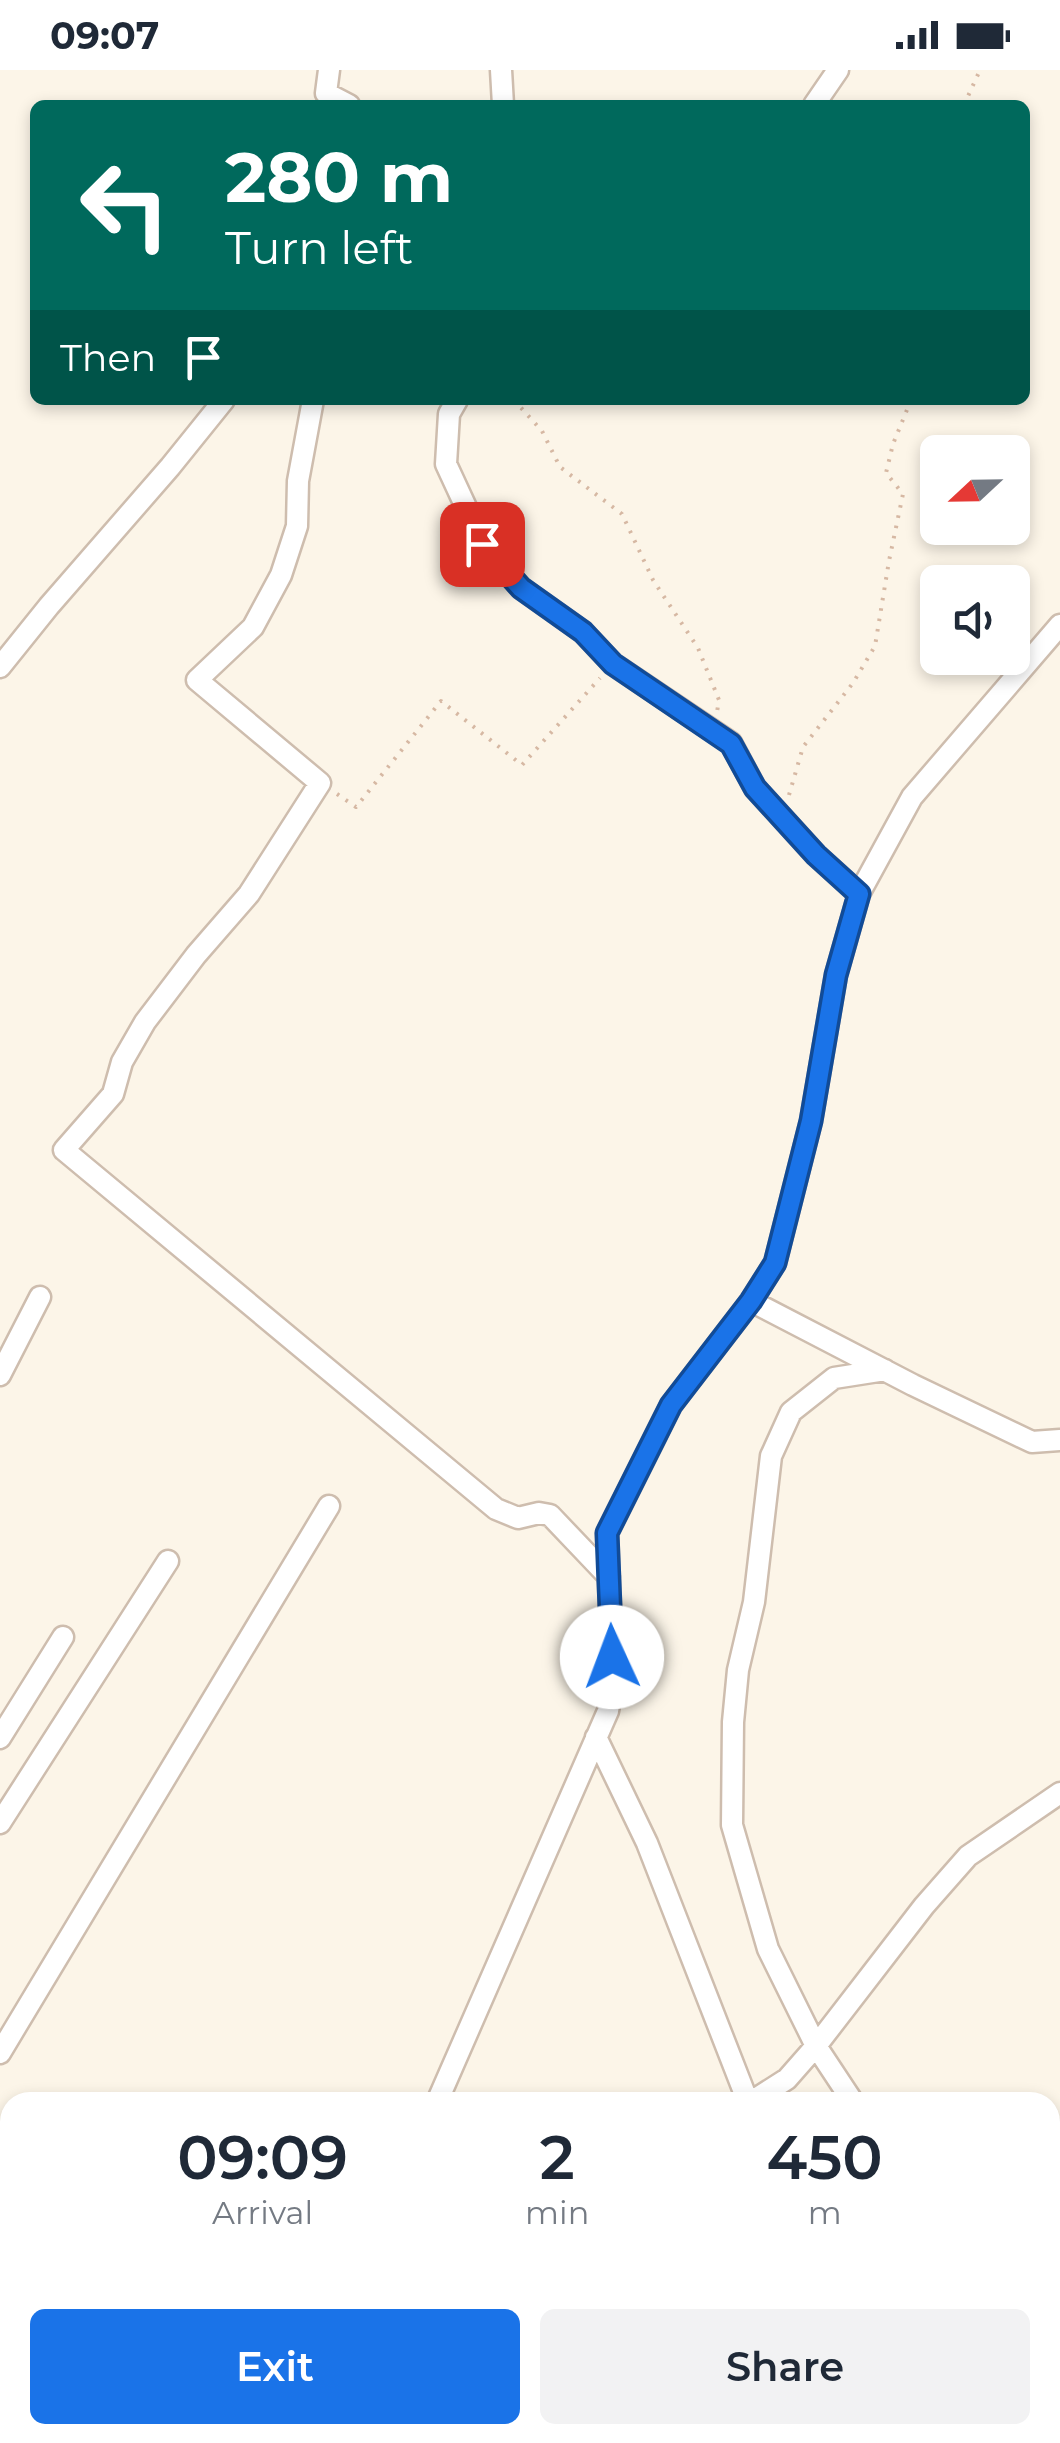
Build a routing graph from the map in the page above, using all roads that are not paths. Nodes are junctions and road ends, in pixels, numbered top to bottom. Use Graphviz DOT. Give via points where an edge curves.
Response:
graph roads {
  1 [pos="330,70"];
  2 [pos="500,70"];
  3 [pos="838,70"];
  4 [pos="340,100"];
  5 [pos="503,100"];
  6 [pos="817,100"];
  7 [pos="220,405"];
  8 [pos="312,405"];
  9 [pos="454,405"];
  10 [pos="1060,625"];
  11 [pos="0,667"];
  12 [pos="859,894"];
  13 [pos="40,1297"];
  14 [pos="751,1301"];
  15 [pos="885,1370"];
  16 [pos="0,1375"];
  17 [pos="1060,1440"];
  18 [pos="329,1506"];
  19 [pos="168,1561"];
  20 [pos="608,1577"];
  21 [pos="62,1638"];
  22 [pos="596,1737"];
  23 [pos="0,1738"];
  24 [pos="1060,1793"];
  25 [pos="0,1823"];
  26 [pos="816,2046"];
  27 [pos="0,2053"];
  28 [pos="441,2092"];
  29 [pos="745,2092"];
  30 [pos="766,2092"];
  31 [pos="846,2092"];
  1 -- 4 [label="street" via="326,92"];
  2 -- 5 [label="street"];
  3 -- 6 [label="street"];
  7 -- 11 [label="street"];
  8 -- 20 [label="street" via="296,526 281,575 252,627 197,680 320,782 250,894 145,1022 113,1094 64,1150 496,1509 518,1518 550,1515"];
  9 -- 12 [label="street" via="446,464 482,544 521,588 583,632 613,664 731,744 755,788"];
  10 -- 12 [label="street" via="912,797"];
  12 -- 14 [label="street" via="775,1263"];
  13 -- 16 [label="street"];
  14 -- 15 [label="street"];
  14 -- 20 [label="street" via="671,1405 607,1533"];
  15 -- 17 [label="street" via="1032,1442"];
  15 -- 26 [label="street" via="834,1378 791,1412 770,1456 754,1602 738,1670 732,1825 768,1950"];
  18 -- 27 [label="street"];
  19 -- 25 [label="street"];
  20 -- 22 [label="street" via="613,1682"];
  21 -- 23 [label="street"];
  22 -- 28 [label="street"];
  22 -- 29 [label="street" via="647,1842"];
  24 -- 26 [label="street" via="968,1856"];
  26 -- 30 [label="street"];
  26 -- 31 [label="street"];
}
